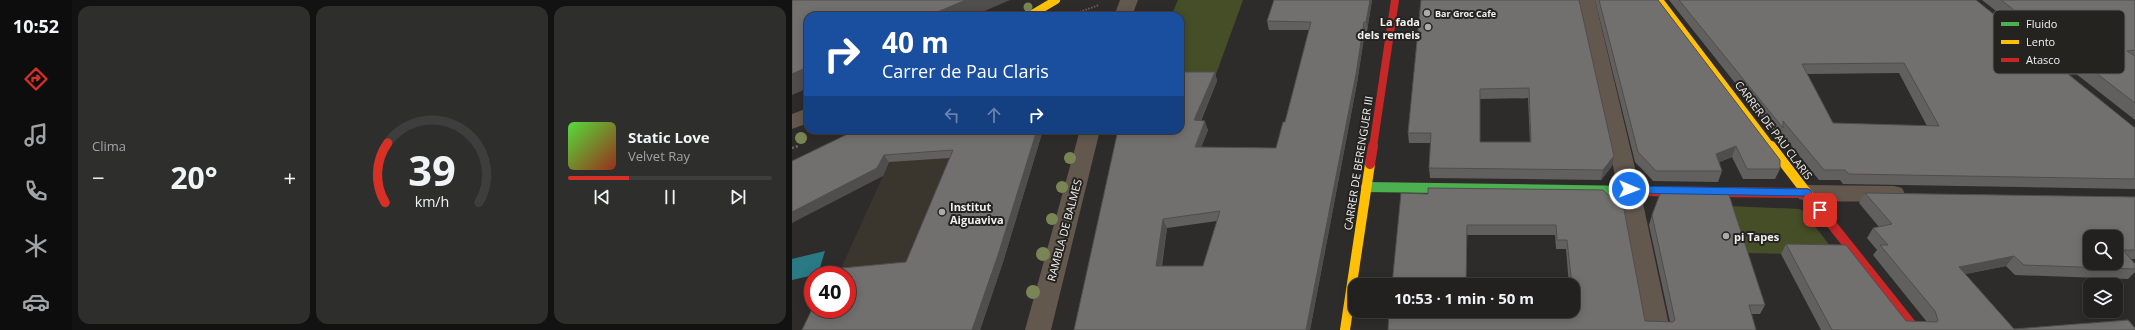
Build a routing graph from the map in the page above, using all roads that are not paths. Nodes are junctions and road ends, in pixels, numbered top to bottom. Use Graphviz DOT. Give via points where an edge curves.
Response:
graph roads {
  1 [pos="1056,0"];
  2 [pos="1129,0"];
  3 [pos="1395,0"];
  4 [pos="1586,0"];
  5 [pos="1659,0"];
  6 [pos="1036,12"];
  7 [pos="1124,12"];
  8 [pos="804,117"];
  9 [pos="792,122"];
  10 [pos="1089,134"];
  11 [pos="1366,187"];
  12 [pos="1629,189"];
  13 [pos="1807,193"];
  14 [pos="1914,194"];
  15 [pos="1038,330"];
  16 [pos="1345,330"];
  17 [pos="1656,330"];
  18 [pos="1916,330"];
  1 -- 6 [label="street"];
  2 -- 7 [label="street"];
  3 -- 11 [label="street, CARRER DE BERENGUER III"];
  4 -- 12 [label="street"];
  5 -- 13 [label="street, CARRER DE PAU CLARIS"];
  8 -- 9 [label="street"];
  10 -- 15 [label="street, RAMBLA DE BALMES"];
  11 -- 12 [label="street"];
  11 -- 16 [label="street, CARRER DE BERENGUER III"];
  12 -- 13 [label="street"];
  12 -- 17 [label="street"];
  13 -- 14 [label="street"];
  13 -- 18 [label="street, CARRER DE PAU CLARIS"];
}
